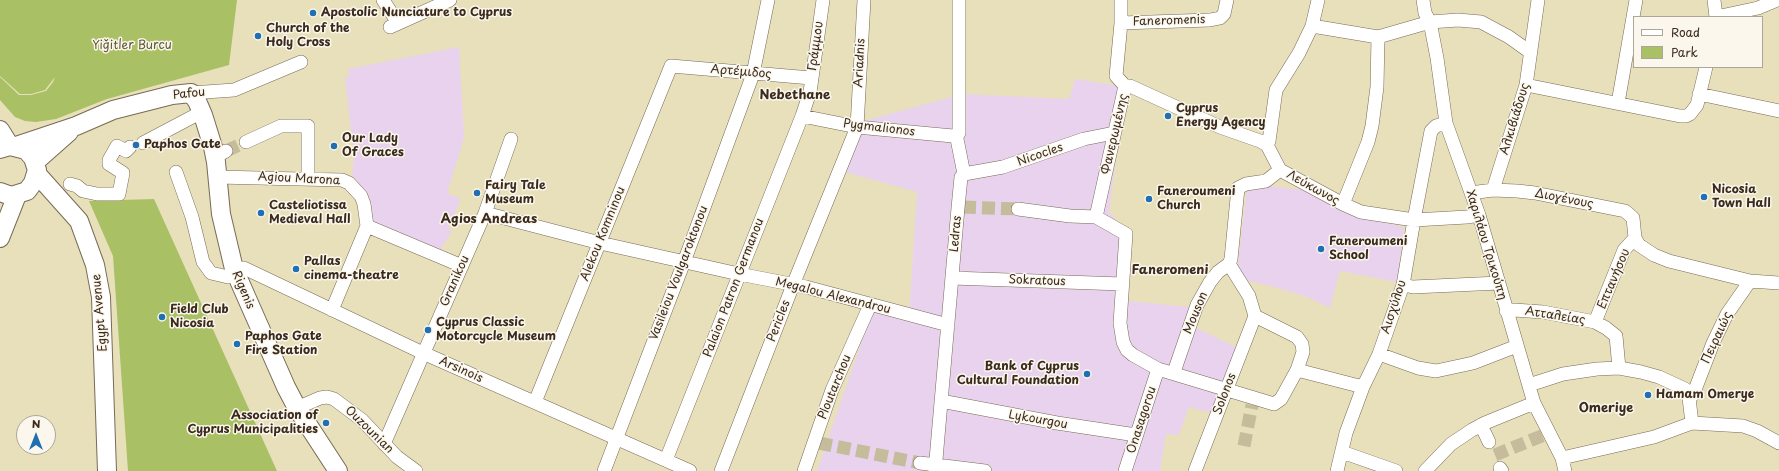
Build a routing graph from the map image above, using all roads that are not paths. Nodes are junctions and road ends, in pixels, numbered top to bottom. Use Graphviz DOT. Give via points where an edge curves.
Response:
graph roads {
  1 [pos="383,0"];
  2 [pos="450,0"];
  3 [pos="768,0"];
  4 [pos="822,0"];
  5 [pos="864,0"];
  6 [pos="959,0"];
  7 [pos="1121,0"];
  8 [pos="1227,0"];
  9 [pos="1423,0"];
  10 [pos="1538,0"];
  11 [pos="1636,0"];
  12 [pos="1714,0"];
  13 [pos="1777,0"];
  14 [pos="1317,4"];
  15 [pos="1633,16"];
  16 [pos="1716,16"];
  17 [pos="1721,16"];
  18 [pos="1633,17"];
  19 [pos="1428,18"];
  20 [pos="1121,23"];
  21 [pos="1312,26"];
  22 [pos="1378,37"];
  23 [pos="1530,52"];
  24 [pos="301,62"];
  25 [pos="671,66"];
  26 [pos="1706,68"];
  27 [pos="753,74"];
  28 [pos="811,78"];
  29 [pos="1526,85"];
  30 [pos="1125,86"];
  31 [pos="191,93"];
  32 [pos="1699,94"];
  33 [pos="1618,103"];
  34 [pos="1779,111"];
  35 [pos="196,115"];
  36 [pos="802,116"];
  37 [pos="1444,123"];
  38 [pos="76,126"];
  39 [pos="857,127"];
  40 [pos="0,130"];
  41 [pos="1114,133"];
  42 [pos="956,138"];
  43 [pos="511,139"];
  44 [pos="246,142"];
  45 [pos="143,143"];
  46 [pos="1267,145"];
  47 [pos="6,147"];
  48 [pos="130,147"];
  49 [pos="36,168"];
  50 [pos="1280,170"];
  51 [pos="176,172"];
  52 [pos="964,174"];
  53 [pos="217,177"];
  54 [pos="308,178"];
  55 [pos="70,184"];
  56 [pos="1493,190"];
  57 [pos="8,194"];
  58 [pos="1472,195"];
  59 [pos="1343,204"];
  60 [pos="1018,208"];
  61 [pos="485,213"];
  62 [pos="1480,215"];
  63 [pos="1096,217"];
  64 [pos="1414,218"];
  65 [pos="367,226"];
  66 [pos="0,238"];
  67 [pos="1632,241"];
  68 [pos="600,244"];
  69 [pos="684,262"];
  70 [pos="1229,264"];
  71 [pos="462,266"];
  72 [pos="235,272"];
  73 [pos="739,274"];
  74 [pos="952,278"];
  75 [pos="1750,281"];
  76 [pos="1499,283"];
  77 [pos="1779,283"];
  78 [pos="1122,284"];
  79 [pos="793,285"];
  80 [pos="1403,285"];
  81 [pos="870,305"];
  82 [pos="332,310"];
  83 [pos="1506,311"];
  84 [pos="1255,316"];
  85 [pos="1595,322"];
  86 [pos="948,325"];
  87 [pos="1517,346"];
  88 [pos="424,353"];
  89 [pos="1379,354"];
  90 [pos="1619,368"];
  91 [pos="1158,369"];
  92 [pos="1297,370"];
  93 [pos="1174,372"];
  94 [pos="1529,385"];
  95 [pos="1363,387"];
  96 [pos="1227,390"];
  97 [pos="1689,398"];
  98 [pos="941,401"];
  99 [pos="535,402"];
  100 [pos="1534,402"];
  101 [pos="297,408"];
  102 [pos="1692,423"];
  103 [pos="1481,425"];
  104 [pos="1136,435"];
  105 [pos="616,438"];
  106 [pos="1489,442"];
  107 [pos="1779,443"];
  108 [pos="384,444"];
  109 [pos="1342,452"];
  110 [pos="1562,458"];
  111 [pos="920,463"];
  112 [pos="670,465"];
  113 [pos="935,468"];
  114 [pos="107,471"];
  115 [pos="338,471"];
  116 [pos="416,471"];
  117 [pos="604,471"];
  118 [pos="690,471"];
  119 [pos="721,471"];
  120 [pos="804,471"];
  121 [pos="985,471"];
  122 [pos="1128,471"];
  123 [pos="1195,471"];
  124 [pos="1337,471"];
  125 [pos="1396,471"];
  126 [pos="1425,471"];
  127 [pos="1565,471"];
  1 -- 2 [label="street" via="394,25"];
  3 -- 27 [label="street, Vasileiou Voulgaroktonou"];
  4 -- 28 [label="street, Γράμμου"];
  5 -- 39 [label="street, Ariadnis"];
  6 -- 42 [label="street, Ledras" via="959,133"];
  7 -- 20 [label="street, Faneromenis"];
  8 -- 20 [label="street, Faneromenis" via="1224,14 1220,18"];
  9 -- 19 [label="street, Χαριλάου Τρικούπη"];
  10 -- 23 [label="street, Αλκιβιάδους"];
  11 -- 15 [label="street"];
  12 -- 16 [label="street"];
  13 -- 17 [label="street" via="1758,8"];
  14 -- 21 [label="street"];
  18 -- 33 [label="street"];
  19 -- 22 [label="street"];
  19 -- 23 [label="street" via="1481,22"];
  19 -- 37 [label="street, Χαριλάου Τρικούπη" via="1442,88"];
  20 -- 30 [label="street, Φανερωμένης" via="1116,76"];
  21 -- 22 [label="street"];
  21 -- 46 [label="street" via="1276,90"];
  22 -- 59 [label="street" via="1377,87 1372,126"];
  23 -- 29 [label="street, Αλκιβιάδους"];
  24 -- 31 [label="street, Pafou" via="234,90"];
  25 -- 27 [label="street, Αρτέμιδος"];
  25 -- 68 [label="street, Alekou Komninou"];
  26 -- 32 [label="street"];
  27 -- 28 [label="street, Αρτέμιδος"];
  27 -- 69 [label="street, Vasileiou Voulgaroktonou"];
  28 -- 36 [label="street, Γράμμου" via="810,92"];
  29 -- 33 [label="street"];
  29 -- 56 [label="street, Αλκιβιάδους"];
  30 -- 41 [label="street, Φανερωμένης"];
  30 -- 46 [label="street"];
  31 -- 38 [label="street, Pafou" via="172,95 113,110"];
  31 -- 53 [label="street, Rigenis" via="220,154"];
  32 -- 33 [label="street" via="1697,105 1690,114 1680,116"];
  32 -- 34 [label="street"];
  35 -- 45 [label="street"];
  36 -- 39 [label="street, Pygmalionos"];
  36 -- 73 [label="street, Palaion Patron Germanou"];
  37 -- 58 [label="street, Χαριλάου Τρικούπη"];
  37 -- 64 [label="street, Αισχύλου" via="1431,130"];
  38 -- 47 [label="street, Pafou"];
  38 -- 49 [label="street, Pafou"];
  39 -- 42 [label="street, Pygmalionos"];
  39 -- 79 [label="street, Pericles"];
  40 -- 47 [label="street"];
  41 -- 52 [label="street, Nicocles" via="1084,139 1003,167"];
  41 -- 63 [label="street, Φανερωμένης"];
  42 -- 52 [label="street, Ledras"];
  43 -- 61 [label="street, Granikou"];
  44 -- 54 [label="street" via="281,126 308,126"];
  46 -- 50 [label="street, Λεύκωνος"];
  47 -- 49 [label="street, Egypt Avenue" via="26,150"];
  48 -- 55 [label="street" via="126,150 117,146 109,160 109,164 123,173 119,194 83,191"];
  49 -- 57 [label="street, Pafou" via="30,187"];
  49 -- 114 [label="street, Egypt Avenue" via="79,221 96,265 101,297"];
  50 -- 59 [label="street, Λεύκωνος"];
  50 -- 70 [label="street" via="1266,181 1238,188"];
  51 -- 72 [label="street, Arsinois" via="192,217 203,262 211,273 228,277"];
  52 -- 74 [label="street, Ledras" via="961,177 961,208"];
  53 -- 54 [label="street, Agiou Marona"];
  53 -- 72 [label="street, Rigenis" via="221,214"];
  54 -- 65 [label="street, Agiou Marona" via="342,180 349,183 361,196"];
  56 -- 58 [label="street, Διογένους"];
  56 -- 67 [label="street, Διογένους" via="1535,193 1625,211 1633,218"];
  57 -- 66 [label="street"];
  58 -- 62 [label="street, Χαριλάου Τρικούπη"];
  59 -- 64 [label="street, Λεύκωνος" via="1361,212"];
  60 -- 63 [label="street"];
  61 -- 68 [label="street, Megalou Alexandrou"];
  61 -- 71 [label="street, Granikou"];
  62 -- 64 [label="street, Λεύκωνος"];
  62 -- 76 [label="street, Χαριλάου Τρικούπη"];
  63 -- 78 [label="street" via="1126,234"];
  64 -- 80 [label="street, Αισχύλου"];
  65 -- 71 [label="street"];
  65 -- 82 [label="street"];
  67 -- 75 [label="street" via="1644,250 1669,260"];
  67 -- 85 [label="street, Επτανήσου" via="1618,263"];
  68 -- 69 [label="street, Megalou Alexandrou"];
  68 -- 99 [label="street, Alekou Komninou"];
  69 -- 73 [label="street, Megalou Alexandrou"];
  69 -- 105 [label="street, Vasileiou Voulgaroktonou"];
  70 -- 84 [label="street" via="1249,296"];
  70 -- 93 [label="street, Mouson" via="1210,282 1197,305"];
  71 -- 88 [label="street, Granikou"];
  72 -- 82 [label="street, Arsinois" via="244,268"];
  72 -- 101 [label="street, Rigenis"];
  73 -- 79 [label="street, Megalou Alexandrou"];
  73 -- 112 [label="street, Palaion Patron Germanou"];
  74 -- 78 [label="street, Sokratous"];
  74 -- 86 [label="street, Ledras"];
  75 -- 77 [label="street"];
  75 -- 97 [label="street, Πειραιώς" via="1727,314 1693,395"];
  76 -- 80 [label="street" via="1413,287"];
  76 -- 83 [label="street, Χαριλάου Τρικούπη"];
  78 -- 91 [label="street" via="1120,323 1127,350"];
  79 -- 81 [label="street, Megalou Alexandrou"];
  79 -- 119 [label="street, Pericles"];
  80 -- 89 [label="street, Αισχύλου"];
  81 -- 86 [label="street, Megalou Alexandrou"];
  81 -- 120 [label="street, Ploutarchou" via="832,390 816,443"];
  82 -- 88 [label="street, Arsinois"];
  83 -- 85 [label="street, Ατταλείας" via="1543,312"];
  83 -- 87 [label="street, Χαριλάου Τρικούπη"];
  84 -- 92 [label="street" via="1297,337 1302,344 1303,352"];
  84 -- 96 [label="street, Solonos"];
  85 -- 90 [label="street, Ατταλείας" via="1616,336"];
  86 -- 98 [label="street, Ledras"];
  87 -- 89 [label="street" via="1473,363 1436,371 1418,368"];
  87 -- 94 [label="street, Χαριλάου Τρικούπη"];
  88 -- 99 [label="street, Arsinois"];
  88 -- 108 [label="street, Granikou"];
  89 -- 95 [label="street, Αισχύλου"];
  90 -- 94 [label="street" via="1563,374"];
  90 -- 97 [label="street" via="1659,377 1685,389"];
  91 -- 93 [label="street"];
  91 -- 104 [label="street, Onasagorou"];
  92 -- 95 [label="street"];
  92 -- 96 [label="street" via="1277,403 1253,402"];
  93 -- 96 [label="street"];
  94 -- 100 [label="street, Χαριλάου Τρικούπη"];
  95 -- 109 [label="street, Αισχύλου" via="1346,433"];
  96 -- 123 [label="street, Solonos"];
  97 -- 102 [label="street"];
  98 -- 104 [label="street, Lykourgou"];
  98 -- 113 [label="street, Ledras"];
  99 -- 105 [label="street, Arsinois"];
  100 -- 103 [label="street"];
  100 -- 110 [label="street, Χαριλάου Τρικούπη" via="1547,434"];
  101 -- 108 [label="street, Ouzounian" via="320,398 334,399 362,420"];
  101 -- 115 [label="street, Rigenis"];
  102 -- 107 [label="street" via="1743,426"];
  102 -- 110 [label="street" via="1654,438"];
  103 -- 106 [label="street"];
  103 -- 126 [label="street" via="1452,444"];
  104 -- 122 [label="street, Onasagorou"];
  105 -- 112 [label="street, Arsinois"];
  105 -- 117 [label="street, Vasileiou Voulgaroktonou"];
  108 -- 116 [label="street, Ouzounian"];
  109 -- 124 [label="street, Αισχύλου"];
  109 -- 125 [label="street"];
  110 -- 127 [label="street, Χαριλάου Τρικούπη"];
  111 -- 113 [label="street"];
  112 -- 118 [label="street, Arsinois"];
  113 -- 121 [label="street"];
}
